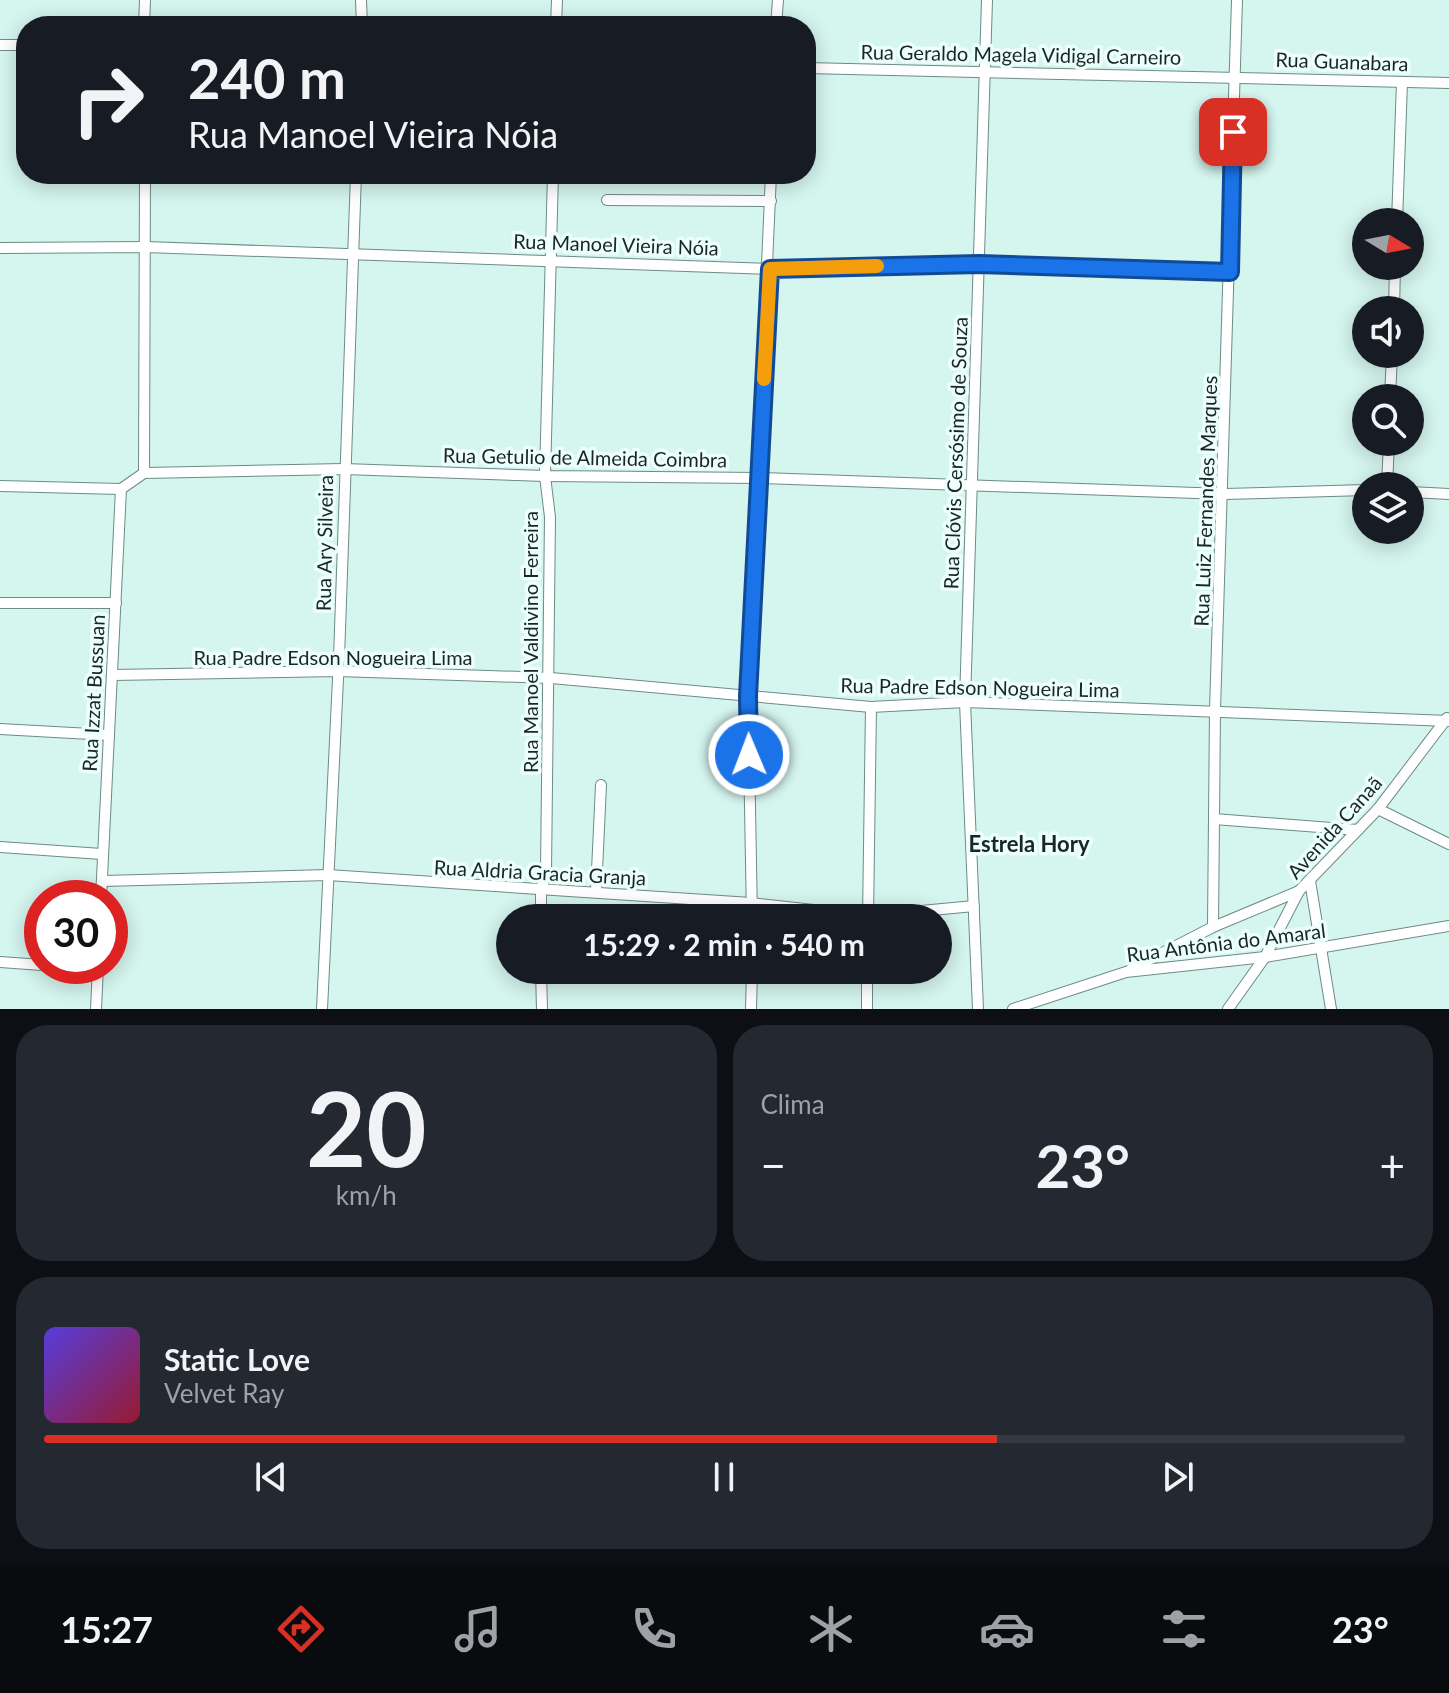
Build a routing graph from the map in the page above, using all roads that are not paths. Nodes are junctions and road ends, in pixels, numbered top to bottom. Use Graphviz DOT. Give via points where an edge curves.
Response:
graph roads {
  1 [pos="987,0"];
  2 [pos="1237,0"];
  3 [pos="816,68"];
  4 [pos="987,72"];
  5 [pos="1235,75"];
  6 [pos="1402,82"];
  7 [pos="1449,83"];
  8 [pos="145,184"];
  9 [pos="356,184"];
  10 [pos="553,184"];
  11 [pos="771,184"];
  12 [pos="607,200"];
  13 [pos="771,201"];
  14 [pos="1398,208"];
  15 [pos="146,247"];
  16 [pos="0,248"];
  17 [pos="353,254"];
  18 [pos="551,259"];
  19 [pos="979,264"];
  20 [pos="770,269"];
  21 [pos="1230,272"];
  22 [pos="344,469"];
  23 [pos="144,473"];
  24 [pos="545,476"];
  25 [pos="759,478"];
  26 [pos="0,486"];
  27 [pos="971,487"];
  28 [pos="121,489"];
  29 [pos="1352,490"];
  30 [pos="1424,493"];
  31 [pos="1225,494"];
  32 [pos="1449,494"];
  33 [pos="0,603"];
  34 [pos="116,603"];
  35 [pos="338,671"];
  36 [pos="113,675"];
  37 [pos="551,678"];
  38 [pos="748,696"];
  39 [pos="965,702"];
  40 [pos="871,707"];
  41 [pos="1215,710"];
  42 [pos="1448,719"];
  43 [pos="0,729"];
  44 [pos="109,735"];
  45 [pos="601,785"];
  46 [pos="1378,809"];
  47 [pos="1214,819"];
  48 [pos="1358,830"];
  49 [pos="1449,844"];
  50 [pos="0,847"];
  51 [pos="102,854"];
  52 [pos="328,875"];
  53 [pos="102,880"];
  54 [pos="128,880"];
  55 [pos="1310,881"];
  56 [pos="1299,891"];
  57 [pos="541,892"];
  58 [pos="596,892"];
  59 [pos="751,903"];
  60 [pos="541,904"];
  61 [pos="759,904"];
  62 [pos="868,904"];
  63 [pos="974,906"];
  64 [pos="952,908"];
  65 [pos="1449,926"];
  66 [pos="1213,927"];
  67 [pos="1319,949"];
  68 [pos="1265,957"];
  69 [pos="0,962"];
  70 [pos="24,964"];
  71 [pos="1126,972"];
  72 [pos="97,984"];
  73 [pos="541,984"];
  74 [pos="752,984"];
  75 [pos="867,984"];
  76 [pos="1030,1005"];
  77 [pos="96,1009"];
  78 [pos="322,1009"];
  79 [pos="542,1009"];
  80 [pos="751,1009"];
  81 [pos="867,1009"];
  82 [pos="978,1009"];
  83 [pos="1013,1009"];
  84 [pos="1228,1009"];
  85 [pos="1331,1009"];
  1 -- 4 [label="street, Rua Clóvis Cersósimo de Souza"];
  2 -- 5 [label="street"];
  3 -- 4 [label="street, Rua Geraldo Magela Vidigal Carneiro"];
  4 -- 5 [label="street, Rua Geraldo Magela Vidigal Carneiro"];
  4 -- 19 [label="street, Rua Clóvis Cersósimo de Souza"];
  5 -- 6 [label="street, Rua Guanabara"];
  5 -- 21 [label="street, Rua Luiz Fernandes Marques"];
  6 -- 7 [label="street, Rua Guanabara"];
  6 -- 14 [label="street"];
  8 -- 15 [label="street"];
  9 -- 17 [label="street, Rua Ary Silveira"];
  10 -- 18 [label="street, Rua Manoel Valdivino Ferreira"];
  11 -- 13 [label="street"];
  12 -- 13 [label="street"];
  13 -- 20 [label="street"];
  15 -- 16 [label="street, Rua Manoel Vieira Nóia"];
  15 -- 17 [label="street, Rua Manoel Vieira Nóia"];
  15 -- 23 [label="street"];
  17 -- 18 [label="street, Rua Manoel Vieira Nóia"];
  17 -- 22 [label="street, Rua Ary Silveira"];
  18 -- 20 [label="street, Rua Manoel Vieira Nóia"];
  18 -- 24 [label="street, Rua Manoel Valdivino Ferreira"];
  19 -- 20 [label="street, Rua Manoel Vieira Nóia"];
  19 -- 21 [label="street, Rua Manoel Vieira Nóia"];
  19 -- 27 [label="street, Rua Clóvis Cersósimo de Souza"];
  20 -- 25 [label="street"];
  21 -- 31 [label="street, Rua Luiz Fernandes Marques"];
  22 -- 23 [label="street, Rua Getulio de Almeida Coimbra"];
  22 -- 24 [label="street, Rua Getulio de Almeida Coimbra"];
  22 -- 35 [label="street, Rua Ary Silveira"];
  23 -- 28 [label="street"];
  24 -- 25 [label="street, Rua Getulio de Almeida Coimbra"];
  24 -- 37 [label="street, Rua Manoel Valdivino Ferreira"];
  25 -- 27 [label="street, Rua Getulio de Almeida Coimbra"];
  25 -- 38 [label="street"];
  26 -- 28 [label="street"];
  27 -- 31 [label="street, Rua Getulio de Almeida Coimbra"];
  27 -- 39 [label="street, Rua Clóvis Cersósimo de Souza"];
  28 -- 34 [label="street, Rua Izzat Bussuan"];
  29 -- 31 [label="street, Rua Getulio de Almeida Coimbra"];
  30 -- 32 [label="street"];
  31 -- 41 [label="street, Rua Luiz Fernandes Marques"];
  33 -- 34 [label="street"];
  34 -- 36 [label="street, Rua Izzat Bussuan"];
  35 -- 36 [label="street, Rua Padre Edson Nogueira Lima"];
  35 -- 37 [label="street, Rua Padre Edson Nogueira Lima"];
  35 -- 52 [label="street, Rua Ary Silveira"];
  36 -- 44 [label="street, Rua Izzat Bussuan"];
  37 -- 38 [label="street, Rua Padre Edson Nogueira Lima"];
  37 -- 57 [label="street, Rua Manoel Valdivino Ferreira" via="546,872"];
  38 -- 40 [label="street, Rua Padre Edson Nogueira Lima"];
  38 -- 59 [label="street"];
  39 -- 40 [label="street, Rua Padre Edson Nogueira Lima"];
  39 -- 41 [label="street, Rua Padre Edson Nogueira Lima"];
  39 -- 63 [label="street, Rua Clóvis Cersósimo de Souza"];
  40 -- 62 [label="street"];
  41 -- 42 [label="street, Rua Padre Edson Nogueira Lima"];
  41 -- 47 [label="street, Rua Luiz Fernandes Marques"];
  42 -- 46 [label="street, Avenida Canaã"];
  43 -- 44 [label="street"];
  44 -- 51 [label="street, Rua Izzat Bussuan"];
  45 -- 58 [label="street"];
  46 -- 48 [label="street, Avenida Canaã"];
  46 -- 49 [label="street"];
  47 -- 48 [label="street"];
  47 -- 66 [label="street, Rua Luiz Fernandes Marques"];
  48 -- 55 [label="street, Avenida Canaã"];
  50 -- 51 [label="street"];
  51 -- 53 [label="street, Rua Izzat Bussuan"];
  52 -- 54 [label="street, Rua Aldria Gracia Granja"];
  52 -- 57 [label="street, Rua Aldria Gracia Granja"];
  52 -- 78 [label="street, Rua Ary Silveira"];
  55 -- 56 [label="street, Avenida Canaã"];
  55 -- 67 [label="street"];
  56 -- 66 [label="street"];
  56 -- 68 [label="street, Avenida Canaã"];
  57 -- 58 [label="street, Rua Aldria Gracia Granja"];
  57 -- 60 [label="street, Rua Manoel Valdivino Ferreira"];
  58 -- 59 [label="street, Rua Aldria Gracia Granja"];
  59 -- 61 [label="street, Rua Aldria Gracia Granja"];
  63 -- 64 [label="street, Rua Aldria Gracia Granja"];
  63 -- 82 [label="street, Rua Clóvis Cersósimo de Souza"];
  65 -- 67 [label="street, Rua Antônia do Amaral"];
  66 -- 71 [label="street"];
  67 -- 68 [label="street, Rua Antônia do Amaral"];
  67 -- 85 [label="street"];
  68 -- 71 [label="street, Rua Antônia do Amaral"];
  68 -- 84 [label="street, Avenida Canaã"];
  69 -- 70 [label="street"];
  71 -- 76 [label="street, Rua Antônia do Amaral"];
  72 -- 77 [label="street"];
  73 -- 79 [label="street"];
  74 -- 80 [label="street"];
  75 -- 81 [label="street"];
  76 -- 83 [label="street, Rua Antônia do Amaral"];
}
